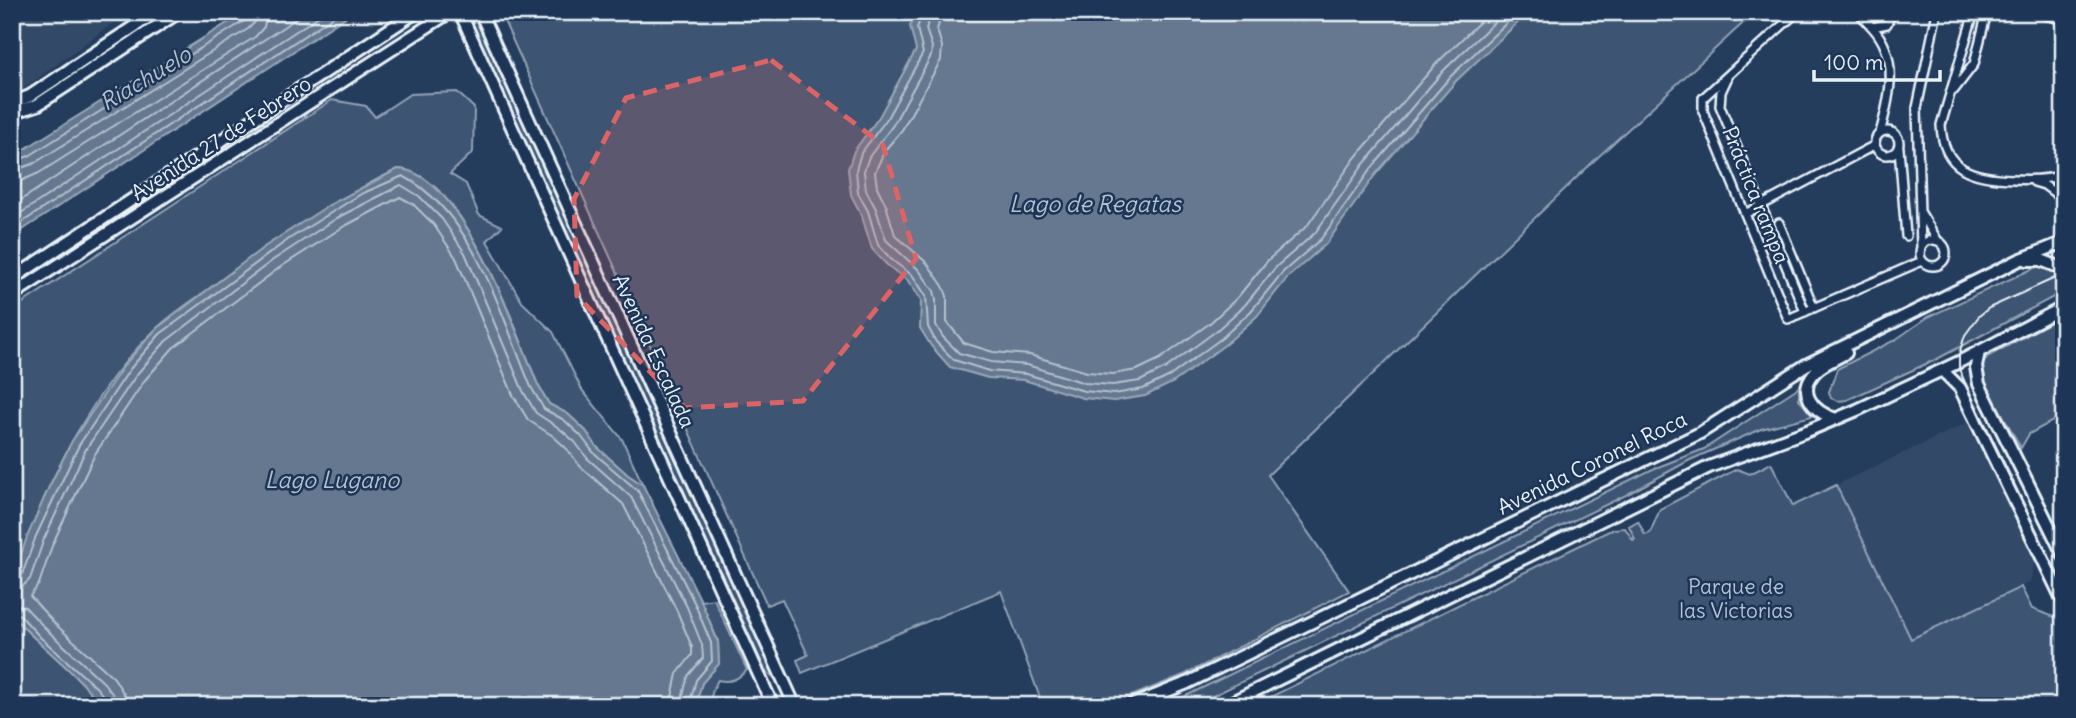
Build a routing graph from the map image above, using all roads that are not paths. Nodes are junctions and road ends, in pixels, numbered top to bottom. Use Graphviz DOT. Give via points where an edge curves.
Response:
graph roads {
  1 [pos="156,12"];
  2 [pos="179,12"];
  3 [pos="416,12"];
  4 [pos="450,12"];
  5 [pos="460,12"];
  6 [pos="480,12"];
  7 [pos="1797,12"];
  8 [pos="1858,12"];
  9 [pos="1892,12"];
  10 [pos="1937,12"];
  11 [pos="1974,12"];
  12 [pos="1987,12"];
  13 [pos="2034,12"];
  14 [pos="2064,20"];
  15 [pos="1872,26"];
  16 [pos="1728,75"];
  17 [pos="1951,93"];
  18 [pos="12,103"];
  19 [pos="12,113"];
  20 [pos="1880,133"];
  21 [pos="1875,145"];
  22 [pos="1899,148"];
  23 [pos="2064,175"];
  24 [pos="2027,180"];
  25 [pos="2064,200"];
  26 [pos="1762,205"];
  27 [pos="1920,213"];
  28 [pos="1745,214"];
  29 [pos="1779,223"];
  30 [pos="1906,236"];
  31 [pos="1938,241"];
  32 [pos="2064,242"];
  33 [pos="1920,248"];
  34 [pos="2019,260"];
  35 [pos="1922,261"];
  36 [pos="2064,269"];
  37 [pos="12,279"];
  38 [pos="12,295"];
  39 [pos="2064,307"];
  40 [pos="1814,308"];
  41 [pos="1805,312"];
  42 [pos="1853,342"];
  43 [pos="1979,351"];
  44 [pos="1942,370"];
  45 [pos="1836,419"];
  46 [pos="2064,556"];
  47 [pos="2064,603"];
  48 [pos="789,691"];
  49 [pos="772,702"];
  50 [pos="795,706"];
  51 [pos="1130,706"];
  52 [pos="1224,706"];
  1 -- 18 [label="main road" via="30,96"];
  2 -- 19 [label="main road" via="37,105"];
  3 -- 37 [label="main road, Avenida 27 de Febrero"];
  4 -- 38 [label="main road, Avenida 27 de Febrero"];
  5 -- 49 [label="main road, Avenida Escalada"];
  6 -- 48 [label="main road, Avenida Escalada"];
  7 -- 16 [label="street, Práctica rampa"];
  8 -- 15 [label="street"];
  9 -- 15 [label="street" via="1887,24"];
  10 -- 27 [label="street" via="1917,108"];
  11 -- 17 [label="street"];
  12 -- 17 [label="street" via="1974,64"];
  13 -- 14 [label="street"];
  15 -- 20 [label="street" via="1883,38 1889,64 1889,99"];
  16 -- 26 [label="street" via="1720,106"];
  16 -- 28 [label="street, Práctica rampa" via="1703,97 1703,111"];
  17 -- 24 [label="street" via="1941,125 1947,154 1968,172"];
  20 -- 21 [label="street"];
  20 -- 22 [label="street" via="1895,133"];
  21 -- 22 [label="street" via="1886,155"];
  21 -- 26 [label="street"];
  22 -- 30 [label="street"];
  23 -- 24 [label="street"];
  24 -- 25 [label="street"];
  26 -- 28 [label="street"];
  26 -- 41 [label="street"];
  27 -- 31 [label="street"];
  27 -- 33 [label="street"];
  28 -- 41 [label="street, Práctica rampa" via="1788,319"];
  29 -- 40 [label="street"];
  31 -- 33 [label="street"];
  31 -- 35 [label="street" via="1945,250 1944,259 1934,266"];
  32 -- 34 [label="main road, Avenida Coronel Roca"];
  33 -- 35 [label="street"];
  34 -- 36 [label="main road" via="2041,260"];
  34 -- 42 [label="main road, Avenida Coronel Roca"];
  35 -- 40 [label="street"];
  39 -- 43 [label="main road"];
  40 -- 41 [label="street"];
  42 -- 45 [label="main road" via="1847,352 1819,368 1809,385 1816,411"];
  42 -- 51 [label="main road, Avenida Coronel Roca" via="1784,377 1700,433 1200,677"];
  43 -- 44 [label="main road"];
  43 -- 46 [label="main road" via="1979,384"];
  44 -- 45 [label="main road"];
  44 -- 47 [label="main road" via="1960,388"];
  45 -- 52 [label="main road" via="1709,467"];
  48 -- 49 [label="main road"];
  48 -- 50 [label="main road, Avenida Escalada"];
}
